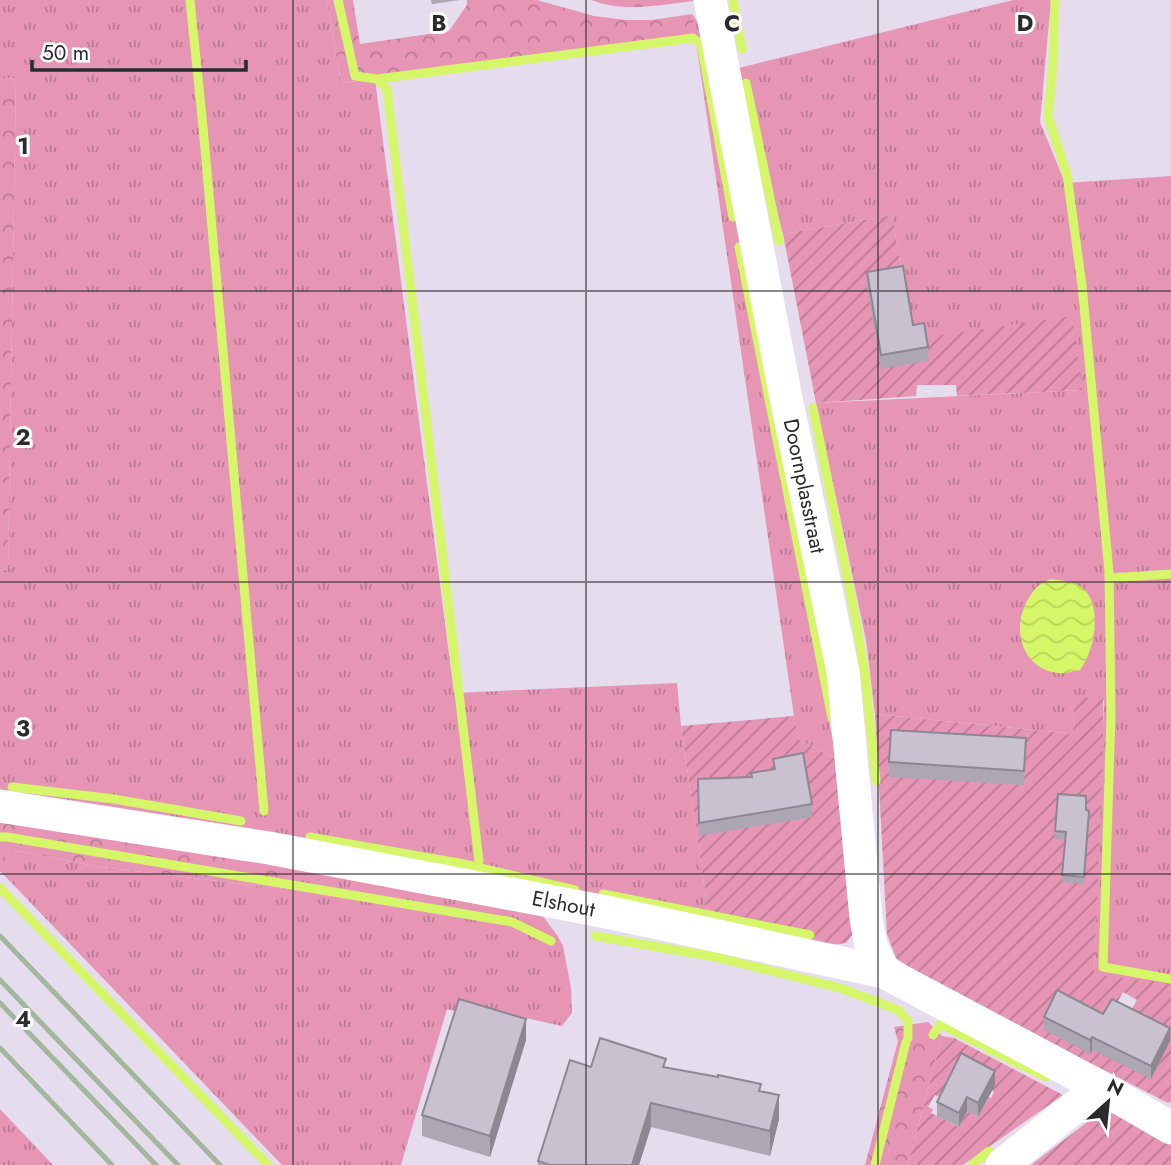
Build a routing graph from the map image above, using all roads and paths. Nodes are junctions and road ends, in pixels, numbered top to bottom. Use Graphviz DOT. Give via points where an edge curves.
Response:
graph roads {
  1 [pos="710,0"];
  2 [pos="0,806"];
  3 [pos="884,972"];
  4 [pos="1100,1087"];
  5 [pos="1171,1128"];
  6 [pos="1002,1165"];
  1 -- 3 [label="street, Doornplasstraat" via="843,672 866,918 871,946"];
  2 -- 3 [label="street, Elshout" via="283,850 612,913"];
  3 -- 4 [label="street, Elshout"];
  4 -- 5 [label="street, Elshout"];
  4 -- 6 [label="street"];
}
